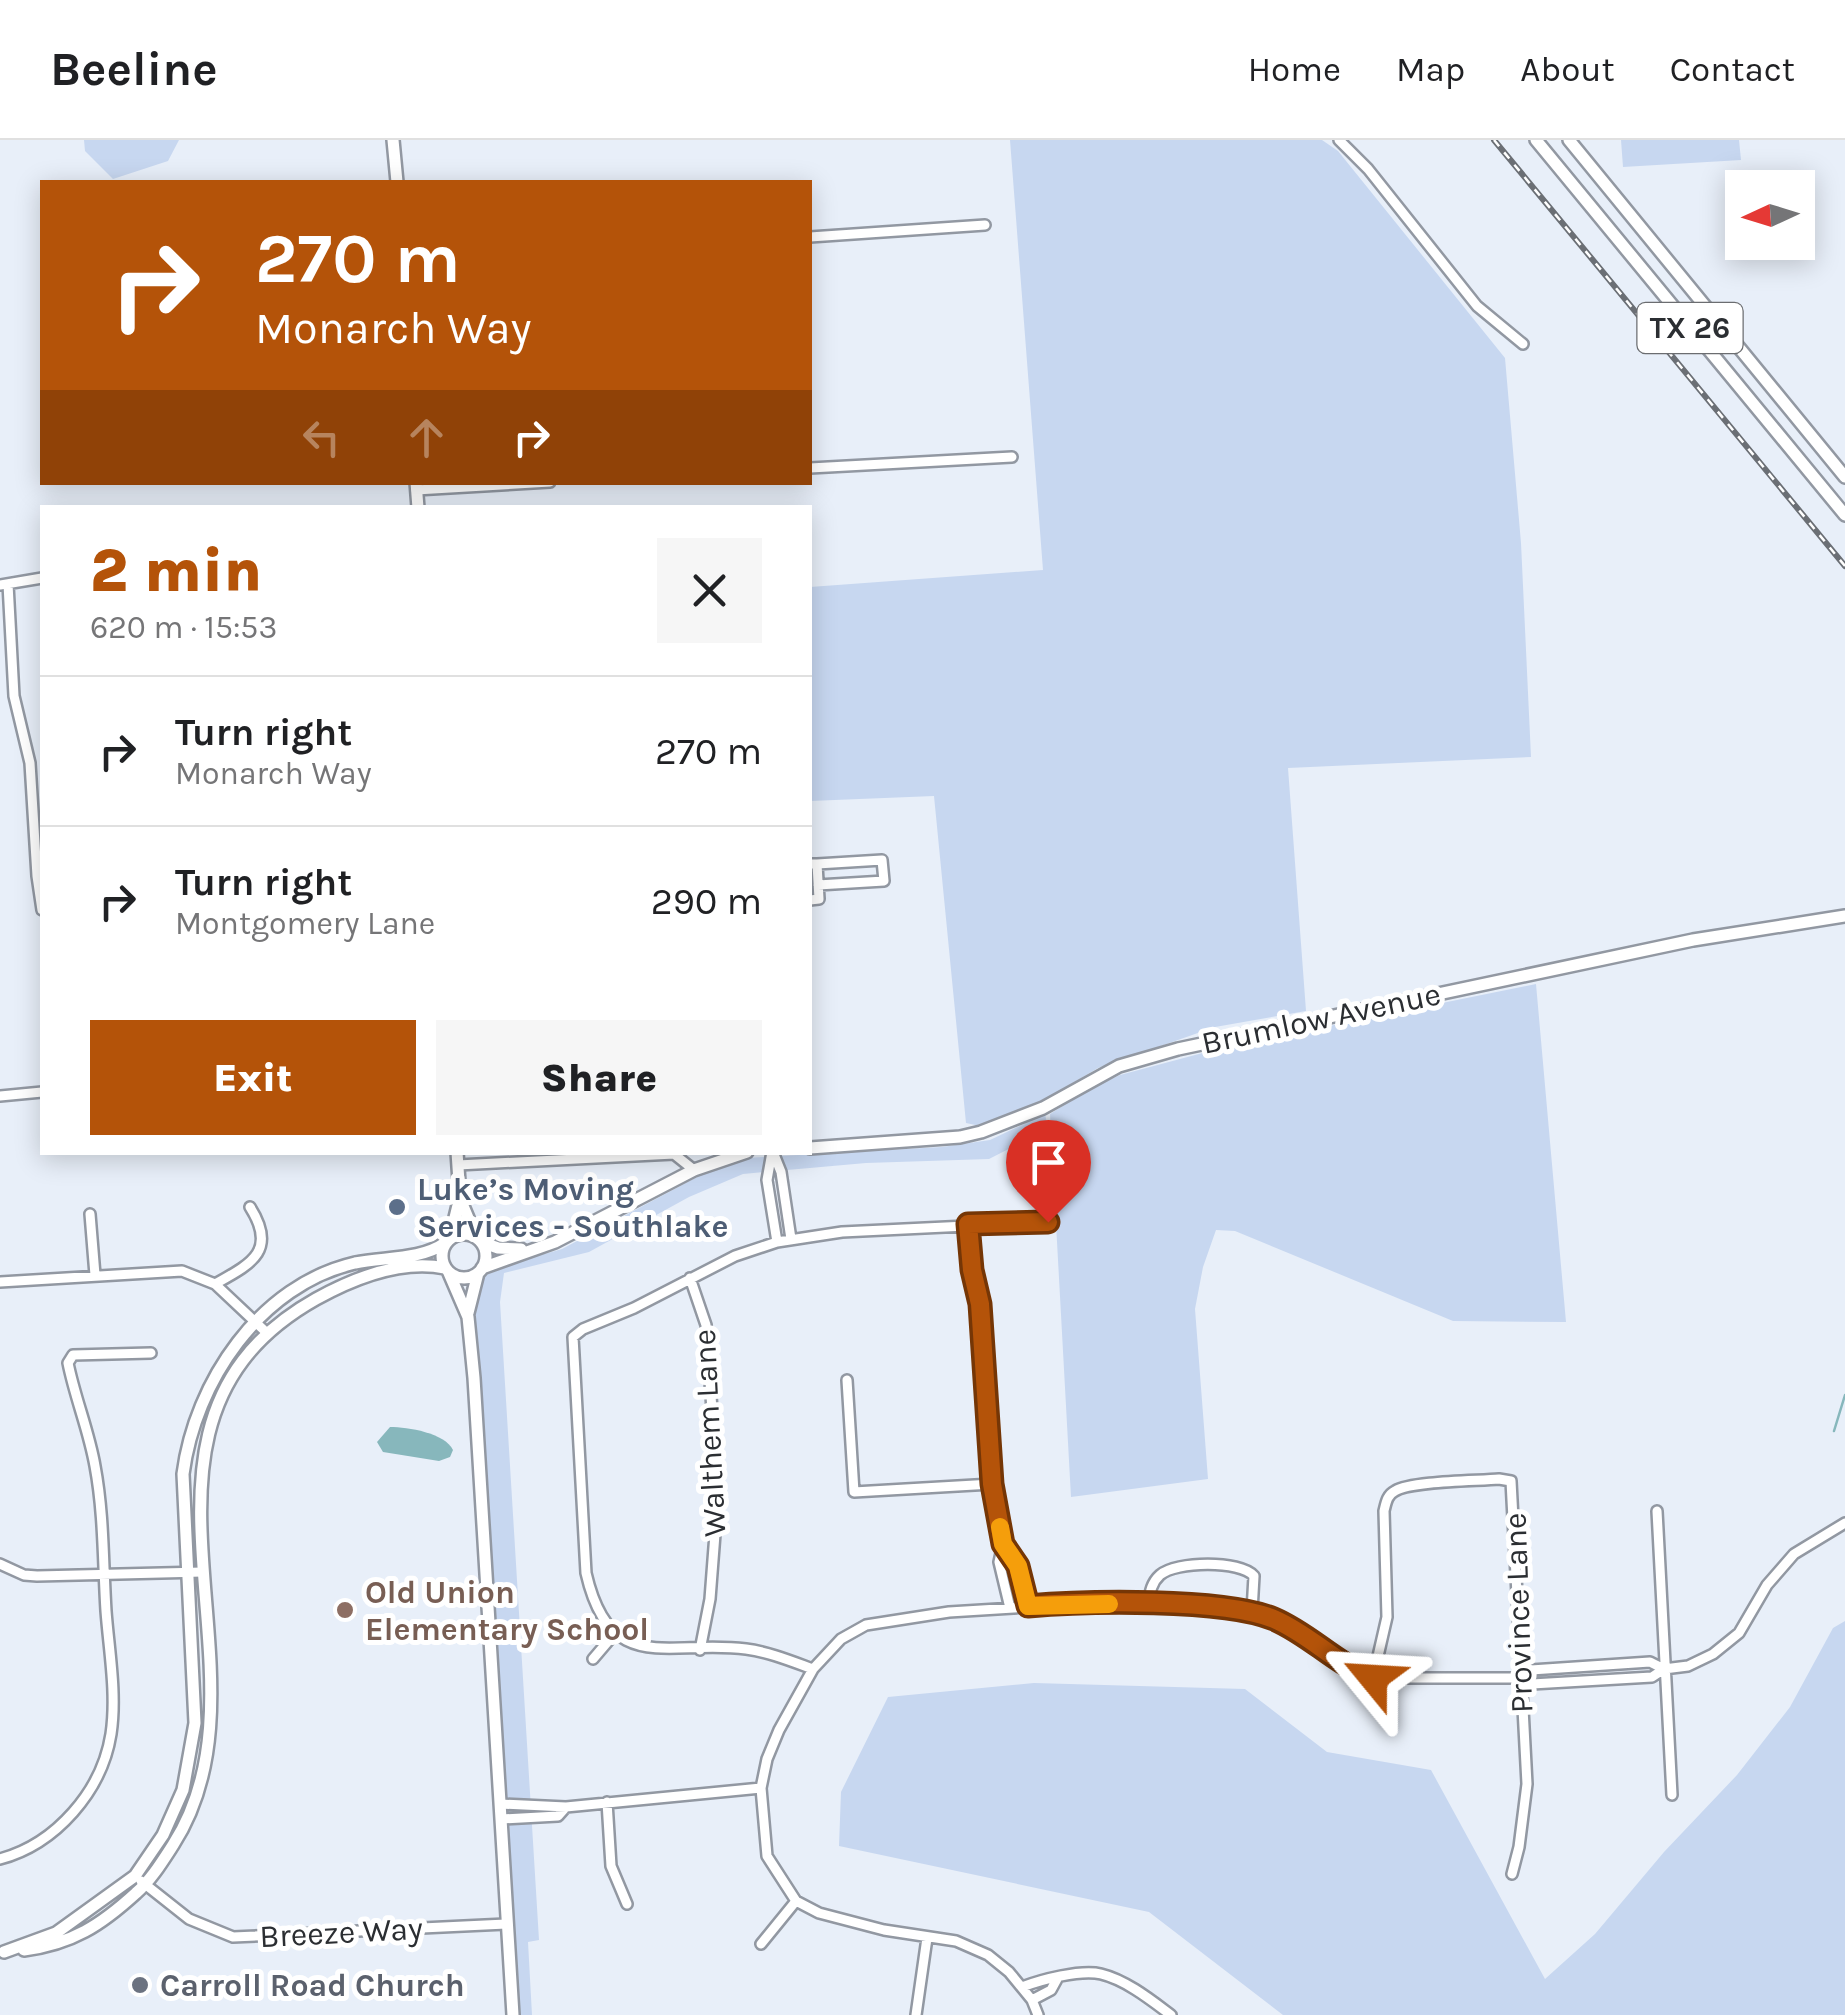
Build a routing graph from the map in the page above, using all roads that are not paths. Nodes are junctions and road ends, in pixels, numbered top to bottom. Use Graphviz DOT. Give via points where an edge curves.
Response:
graph roads {
  1 [pos="393,140"];
  2 [pos="1339,140"];
  3 [pos="1536,140"];
  4 [pos="1569,140"];
  5 [pos="397,180"];
  6 [pos="984,225"];
  7 [pos="812,237"];
  8 [pos="1522,344"];
  9 [pos="1012,457"];
  10 [pos="812,468"];
  11 [pos="1845,477"];
  12 [pos="450,485"];
  13 [pos="416,486"];
  14 [pos="1845,515"];
  15 [pos="40,578"];
  16 [pos="4,585"];
  17 [pos="40,762"];
  18 [pos="30,763"];
  19 [pos="814,864"];
  20 [pos="818,885"];
  21 [pos="40,896"];
  22 [pos="812,900"];
  23 [pos="1845,916"];
  24 [pos="39,1093"];
  25 [pos="0,1096"];
  26 [pos="812,1148"];
  27 [pos="631,1155"];
  28 [pos="675,1155"];
  29 [pos="738,1155"];
  30 [pos="772,1155"];
  31 [pos="774,1155"];
  32 [pos="458,1159"];
  33 [pos="694,1170"];
  34 [pos="460,1198"];
  35 [pos="250,1207"];
  36 [pos="90,1214"];
  37 [pos="1048,1222"];
  38 [pos="968,1224"];
  39 [pos="791,1239"];
  40 [pos="478,1240"];
  41 [pos="448,1241"];
  42 [pos="777,1242"];
  43 [pos="530,1250"];
  44 [pos="447,1271"];
  45 [pos="480,1271"];
  46 [pos="96,1276"];
  47 [pos="690,1278"];
  48 [pos="0,1282"];
  49 [pos="215,1284"];
  50 [pos="468,1317"];
  51 [pos="256,1322"];
  52 [pos="268,1334"];
  53 [pos="151,1354"];
  54 [pos="846,1380"];
  55 [pos="992,1484"];
  56 [pos="1656,1511"];
  57 [pos="1845,1523"];
  58 [pos="1003,1544"];
  59 [pos="0,1564"];
  60 [pos="203,1572"];
  61 [pos="188,1574"];
  62 [pos="104,1576"];
  63 [pos="1148,1604"];
  64 [pos="1028,1606"];
  65 [pos="1010,1608"];
  66 [pos="1252,1611"];
  67 [pos="616,1632"];
  68 [pos="700,1650"];
  69 [pos="594,1659"];
  70 [pos="1590,1666"];
  71 [pos="1664,1668"];
  72 [pos="813,1669"];
  73 [pos="1373,1678"];
  74 [pos="1521,1678"];
  75 [pos="1592,1681"];
  76 [pos="761,1788"];
  77 [pos="1672,1795"];
  78 [pos="606,1802"];
  79 [pos="500,1804"];
  80 [pos="566,1806"];
  81 [pos="501,1819"];
  82 [pos="0,1859"];
  83 [pos="1512,1874"];
  84 [pos="140,1880"];
  85 [pos="796,1901"];
  86 [pos="627,1904"];
  87 [pos="506,1924"];
  88 [pos="927,1938"];
  89 [pos="760,1944"];
  90 [pos="2,1952"];
  91 [pos="1057,1979"];
  92 [pos="1022,1987"];
  93 [pos="1032,2000"];
  94 [pos="513,2015"];
  95 [pos="916,2015"];
  96 [pos="1038,2015"];
  97 [pos="1171,2015"];
  1 -- 5 [label="main road"];
  2 -- 8 [label="street" via="1477,306"];
  3 -- 14 [label="main road, TX 26"];
  4 -- 11 [label="main road, TX 26"];
  6 -- 7 [label="street"];
  9 -- 10 [label="street"];
  12 -- 13 [label="street"];
  15 -- 16 [label="street"];
  16 -- 18 [label="street" via="14,696"];
  17 -- 18 [label="street"];
  18 -- 21 [label="street"];
  19 -- 20 [label="street"];
  19 -- 20 [label="street" via="882,860 884,882"];
  20 -- 22 [label="street" via="819,899"];
  23 -- 26 [label="main road, Brumlow Avenue" via="1693,940 1178,1048 1120,1066 981,1132 930,1142"];
  24 -- 25 [label="street"];
  27 -- 32 [label="street"];
  28 -- 33 [label="street"];
  29 -- 33 [label="main road"];
  30 -- 42 [label="street" via="767,1170"];
  31 -- 39 [label="street"];
  32 -- 34 [label="main road"];
  33 -- 43 [label="main road"];
  34 -- 40 [label="main road"];
  34 -- 41 [label="main road"];
  35 -- 49 [label="street" via="262,1247 244,1268"];
  36 -- 46 [label="street"];
  37 -- 38 [label="street"];
  38 -- 39 [label="street"];
  38 -- 55 [label="street"];
  39 -- 42 [label="street"];
  40 -- 41 [label="main road" via="463,1234"];
  40 -- 43 [label="main road"];
  40 -- 45 [label="main road" via="486,1255"];
  41 -- 44 [label="main road" via="442,1256"];
  41 -- 51 [label="main road" via="429,1252 331,1270"];
  42 -- 47 [label="street"];
  43 -- 45 [label="main road"];
  44 -- 45 [label="main road" via="464,1278"];
  44 -- 50 [label="main road"];
  44 -- 52 [label="main road" via="426,1265 367,1276 302,1307"];
  45 -- 50 [label="main road"];
  46 -- 48 [label="street"];
  46 -- 49 [label="street" via="182,1271"];
  47 -- 67 [label="street" via="573,1337 586,1573"];
  47 -- 68 [label="street, Walthem Lane" via="706,1325 718,1494"];
  49 -- 51 [label="street"];
  50 -- 79 [label="main road"];
  51 -- 52 [label="street"];
  51 -- 61 [label="main road" via="208,1388 186,1452"];
  52 -- 60 [label="main road" via="223,1396 202,1455"];
  53 -- 62 [label="street" via="74,1355 68,1362 96,1470"];
  54 -- 55 [label="street" via="854,1492"];
  55 -- 58 [label="street"];
  56 -- 71 [label="street"];
  57 -- 71 [label="street" via="1794,1554 1739,1633 1714,1654"];
  58 -- 64 [label="street" via="1018,1566"];
  58 -- 65 [label="street" via="999,1562"];
  59 -- 62 [label="street" via="24,1575"];
  60 -- 61 [label="street"];
  60 -- 84 [label="main road" via="209,1752 188,1817"];
  61 -- 62 [label="street"];
  61 -- 84 [label="main road" via="192,1750 183,1790"];
  62 -- 82 [label="street" via="112,1698 104,1756 62,1825"];
  63 -- 64 [label="street"];
  63 -- 66 [label="street"];
  63 -- 66 [label="street" via="1166,1570 1212,1564 1238,1566 1254,1576"];
  64 -- 65 [label="street"];
  65 -- 72 [label="street" via="866,1624"];
  66 -- 73 [label="street"];
  67 -- 68 [label="street" via="644,1647"];
  67 -- 69 [label="street"];
  68 -- 72 [label="street" via="744,1649"];
  70 -- 71 [label="street" via="1650,1662"];
  70 -- 74 [label="street" via="1531,1670"];
  70 -- 75 [label="street"];
  71 -- 75 [label="street" via="1652,1677"];
  71 -- 77 [label="street"];
  72 -- 76 [label="street" via="779,1730"];
  73 -- 74 [label="street"];
  73 -- 74 [label="street, Province Lane" via="1386,1617 1388,1497 1411,1486 1499,1479 1513,1488"];
  74 -- 75 [label="street" via="1532,1684"];
  74 -- 83 [label="street, Province Lane" via="1526,1784"];
  76 -- 78 [label="street"];
  76 -- 85 [label="street" via="767,1856"];
  78 -- 80 [label="street"];
  78 -- 86 [label="street" via="610,1866"];
  79 -- 80 [label="street"];
  79 -- 81 [label="main road"];
  80 -- 81 [label="street" via="558,1816"];
  81 -- 87 [label="main road"];
  84 -- 87 [label="street, Breeze Way" via="199,1925 233,1937"];
  84 -- 90 [label="main road" via="56,1933"];
  85 -- 88 [label="street" via="841,1920"];
  85 -- 89 [label="street"];
  87 -- 94 [label="main road"];
  88 -- 92 [label="street" via="988,1955"];
  88 -- 95 [label="street"];
  91 -- 92 [label="street"];
  91 -- 93 [label="street"];
  91 -- 97 [label="street" via="1100,1974"];
  92 -- 93 [label="street"];
  93 -- 96 [label="street"];
}
